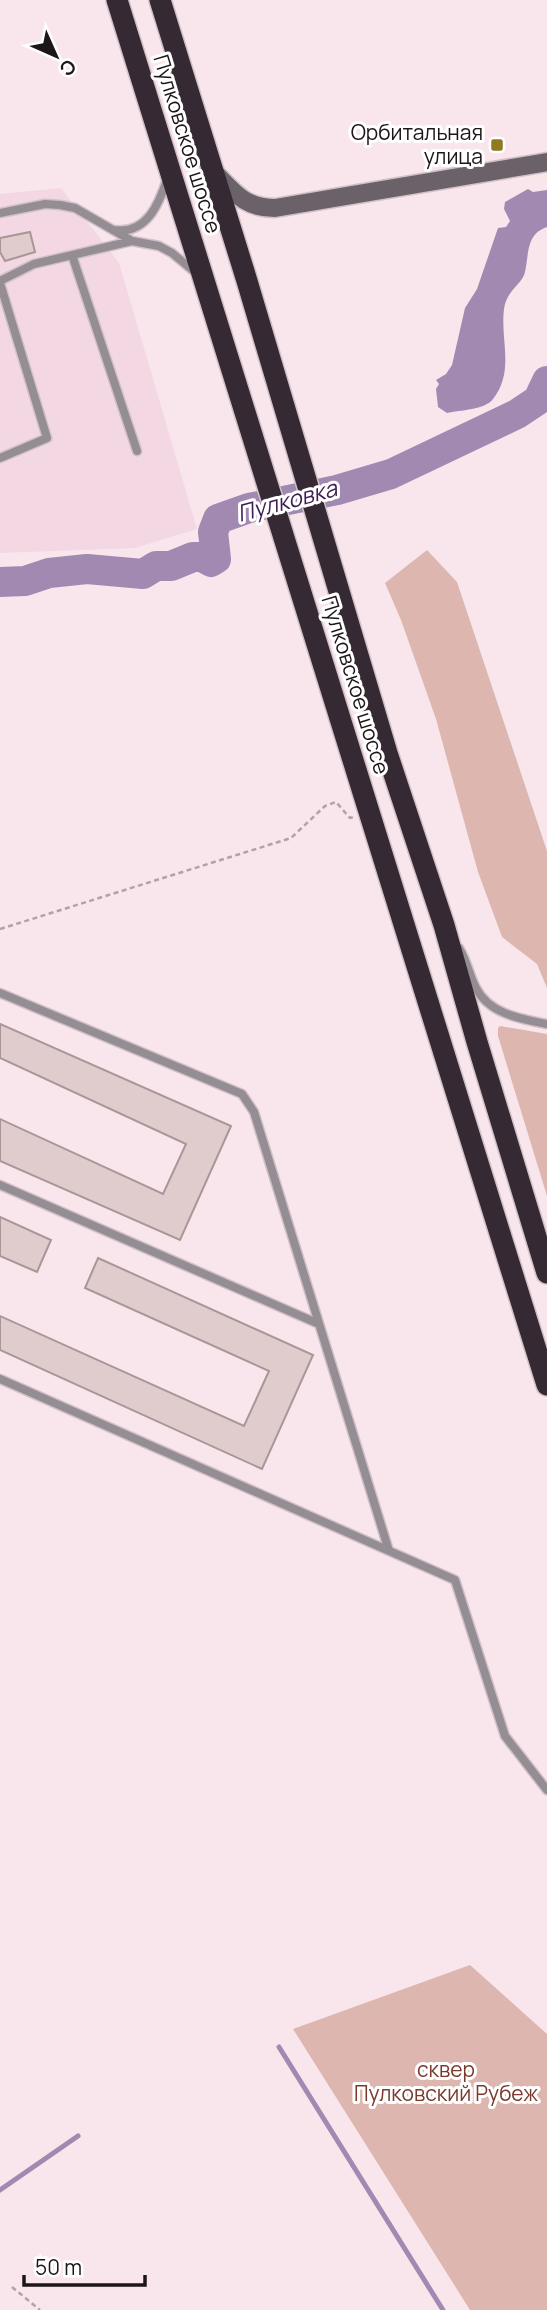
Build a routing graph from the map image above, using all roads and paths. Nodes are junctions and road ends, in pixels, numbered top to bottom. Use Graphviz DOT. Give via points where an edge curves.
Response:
graph roads {
  1 [pos="117,0"];
  2 [pos="160,0"];
  3 [pos="547,162"];
  4 [pos="170,170"];
  5 [pos="213,171"];
  6 [pos="0,213"];
  7 [pos="138,227"];
  8 [pos="106,229"];
  9 [pos="125,241"];
  10 [pos="72,255"];
  11 [pos="204,280"];
  12 [pos="0,282"];
  13 [pos="137,452"];
  14 [pos="0,458"];
  15 [pos="369,812"];
  16 [pos="444,925"];
  17 [pos="0,929"];
  18 [pos="0,993"];
  19 [pos="547,1024"];
  20 [pos="0,1185"];
  21 [pos="547,1273"];
  22 [pos="319,1324"];
  23 [pos="0,1379"];
  24 [pos="547,1385"];
  25 [pos="389,1552"];
  26 [pos="547,1790"];
  27 [pos="12,2287"];
  28 [pos="40,2310"];
  1 -- 4 [label="highway, Пулковское шоссе"];
  2 -- 5 [label="highway, Пулковское шоссе"];
  3 -- 5 [label="street" via="275,208 248,203"];
  4 -- 7 [label="lane" via="158,206"];
  4 -- 11 [label="highway, Пулковское шоссе"];
  5 -- 16 [label="highway, Пулковское шоссе" via="387,753"];
  6 -- 8 [label="lane" via="60,205 75,208"];
  7 -- 8 [label="lane"];
  7 -- 9 [label="lane"];
  8 -- 9 [label="lane"];
  9 -- 10 [label="lane"];
  9 -- 11 [label="lane" via="159,246"];
  10 -- 12 [label="lane" via="34,264"];
  10 -- 13 [label="lane"];
  11 -- 15 [label="highway, Пулковское шоссе"];
  12 -- 14 [label="lane" via="47,438"];
  15 -- 17 [label="path" via="350,818 336,802 325,806 291,838"];
  15 -- 24 [label="highway, Пулковское шоссе"];
  16 -- 19 [label="lane" via="488,1005"];
  16 -- 21 [label="highway, Пулковское шоссе"];
  18 -- 22 [label="lane" via="242,1094 254,1112"];
  20 -- 22 [label="lane"];
  22 -- 25 [label="lane"];
  23 -- 25 [label="lane"];
  25 -- 26 [label="lane" via="455,1580 505,1736"];
  27 -- 28 [label="path"];
}
